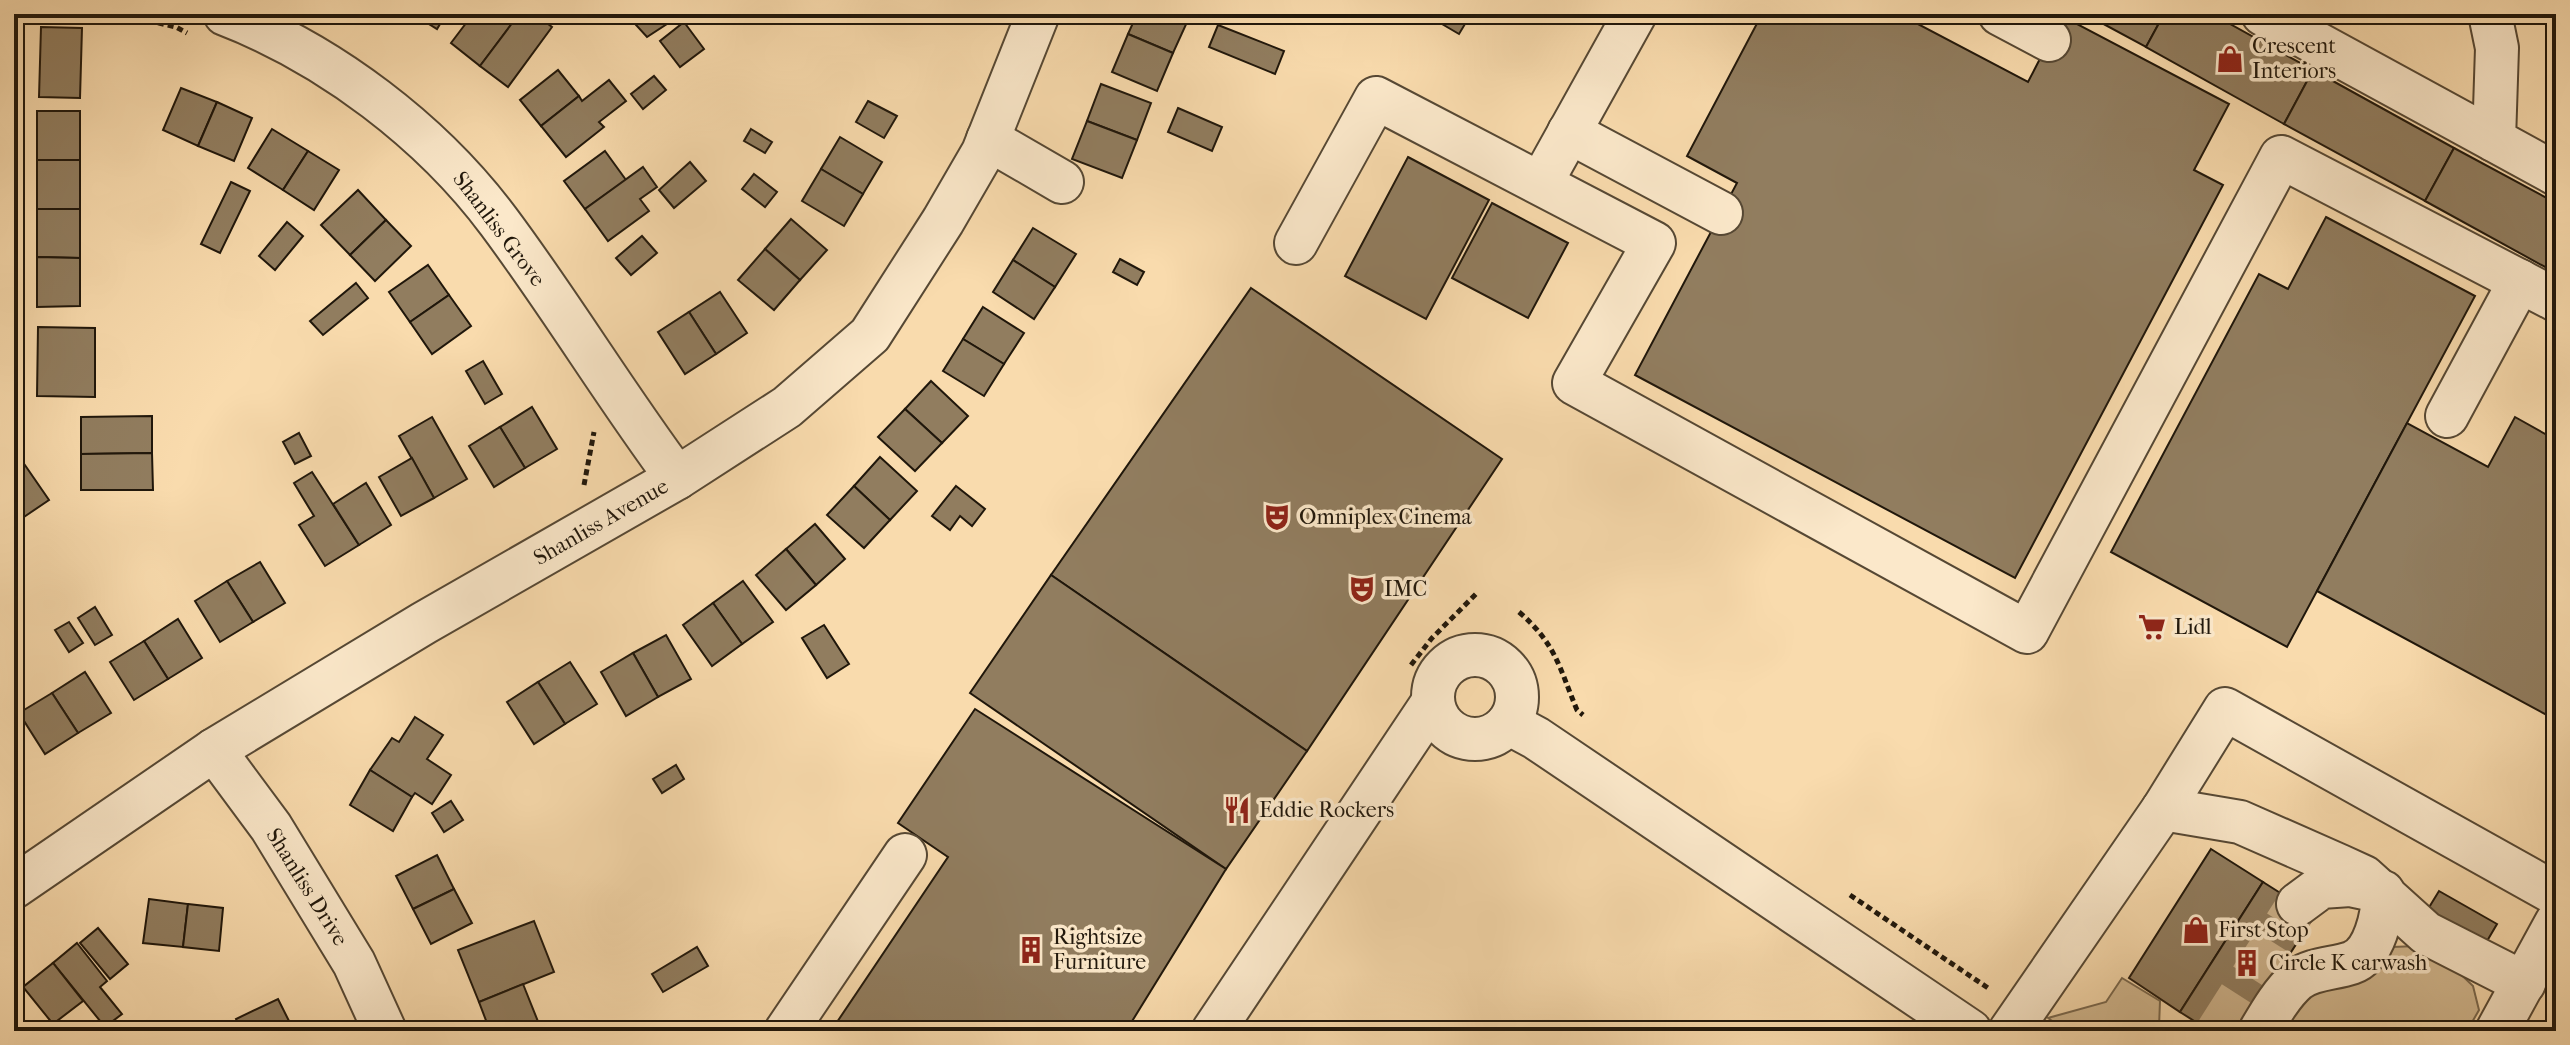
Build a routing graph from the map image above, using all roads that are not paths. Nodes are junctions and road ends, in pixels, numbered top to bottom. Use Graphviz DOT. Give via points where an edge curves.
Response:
graph roads {
  1 [pos="225,14"];
  2 [pos="1038,14"];
  3 [pos="1635,14"];
  4 [pos="2000,14"];
  5 [pos="2263,14"];
  6 [pos="2490,14"];
  7 [pos="2049,40"];
  8 [pos="1569,132"];
  9 [pos="988,139"];
  10 [pos="2494,140"];
  11 [pos="2556,174"];
  12 [pos="1062,182"];
  13 [pos="1541,183"];
  14 [pos="1721,213"];
  15 [pos="1296,243"];
  16 [pos="2538,291"];
  17 [pos="2447,416"];
  18 [pos="677,478"];
  19 [pos="1433,702"];
  20 [pos="1508,723"];
  21 [pos="214,750"];
  22 [pos="2163,809"];
  23 [pos="905,855"];
  24 [pos="14,887"];
  25 [pos="2383,892"];
  26 [pos="2556,894"];
  27 [pos="2298,904"];
  28 [pos="2556,923"];
  29 [pos="2524,983"];
  30 [pos="2504,1029"];
  31 [pos="385,1031"];
  32 [pos="786,1031"];
  33 [pos="1213,1031"];
  34 [pos="1970,1031"];
  35 [pos="2010,1031"];
  36 [pos="2260,1031"];
  1 -- 18 [label="street, Shanliss Grove" via="259,27 361,87 448,163 498,221"];
  2 -- 9 [label="street, Shanliss Avenue"];
  3 -- 8 [label="street"];
  4 -- 7 [label="street"];
  5 -- 10 [label="street"];
  6 -- 10 [label="street" via="2497,48"];
  8 -- 13 [label="street"];
  8 -- 14 [label="street"];
  9 -- 12 [label="street"];
  9 -- 18 [label="street, Shanliss Avenue" via="870,335 787,407"];
  10 -- 11 [label="street"];
  13 -- 15 [label="street" via="1376,98"];
  13 -- 16 [label="street" via="1654,243 1574,383 2027,632 2281,157"];
  16 -- 17 [label="street"];
  18 -- 21 [label="street, Shanliss Avenue"];
  19 -- 20 [label="street" via="1445,727 1471,739 1485,738"];
  19 -- 20 [label="street" via="1437,676 1445,666 1469,654 1483,655 1496,660 1514,682 1515,710"];
  19 -- 33 [label="street"];
  20 -- 34 [label="street"];
  21 -- 24 [label="street, Shanliss Avenue"];
  21 -- 31 [label="street, Shanliss Drive" via="271,827 323,912"];
  22 -- 25 [label="street" via="2240,822 2364,877"];
  22 -- 26 [label="street" via="2225,709"];
  22 -- 35 [label="street"];
  23 -- 32 [label="street"];
  25 -- 27 [label="street" via="2350,885 2321,887"];
  25 -- 29 [label="street" via="2426,933"];
  25 -- 36 [label="street" via="2383,911 2367,949 2354,963 2298,979"];
  28 -- 29 [label="street"];
  29 -- 30 [label="street"];
}
